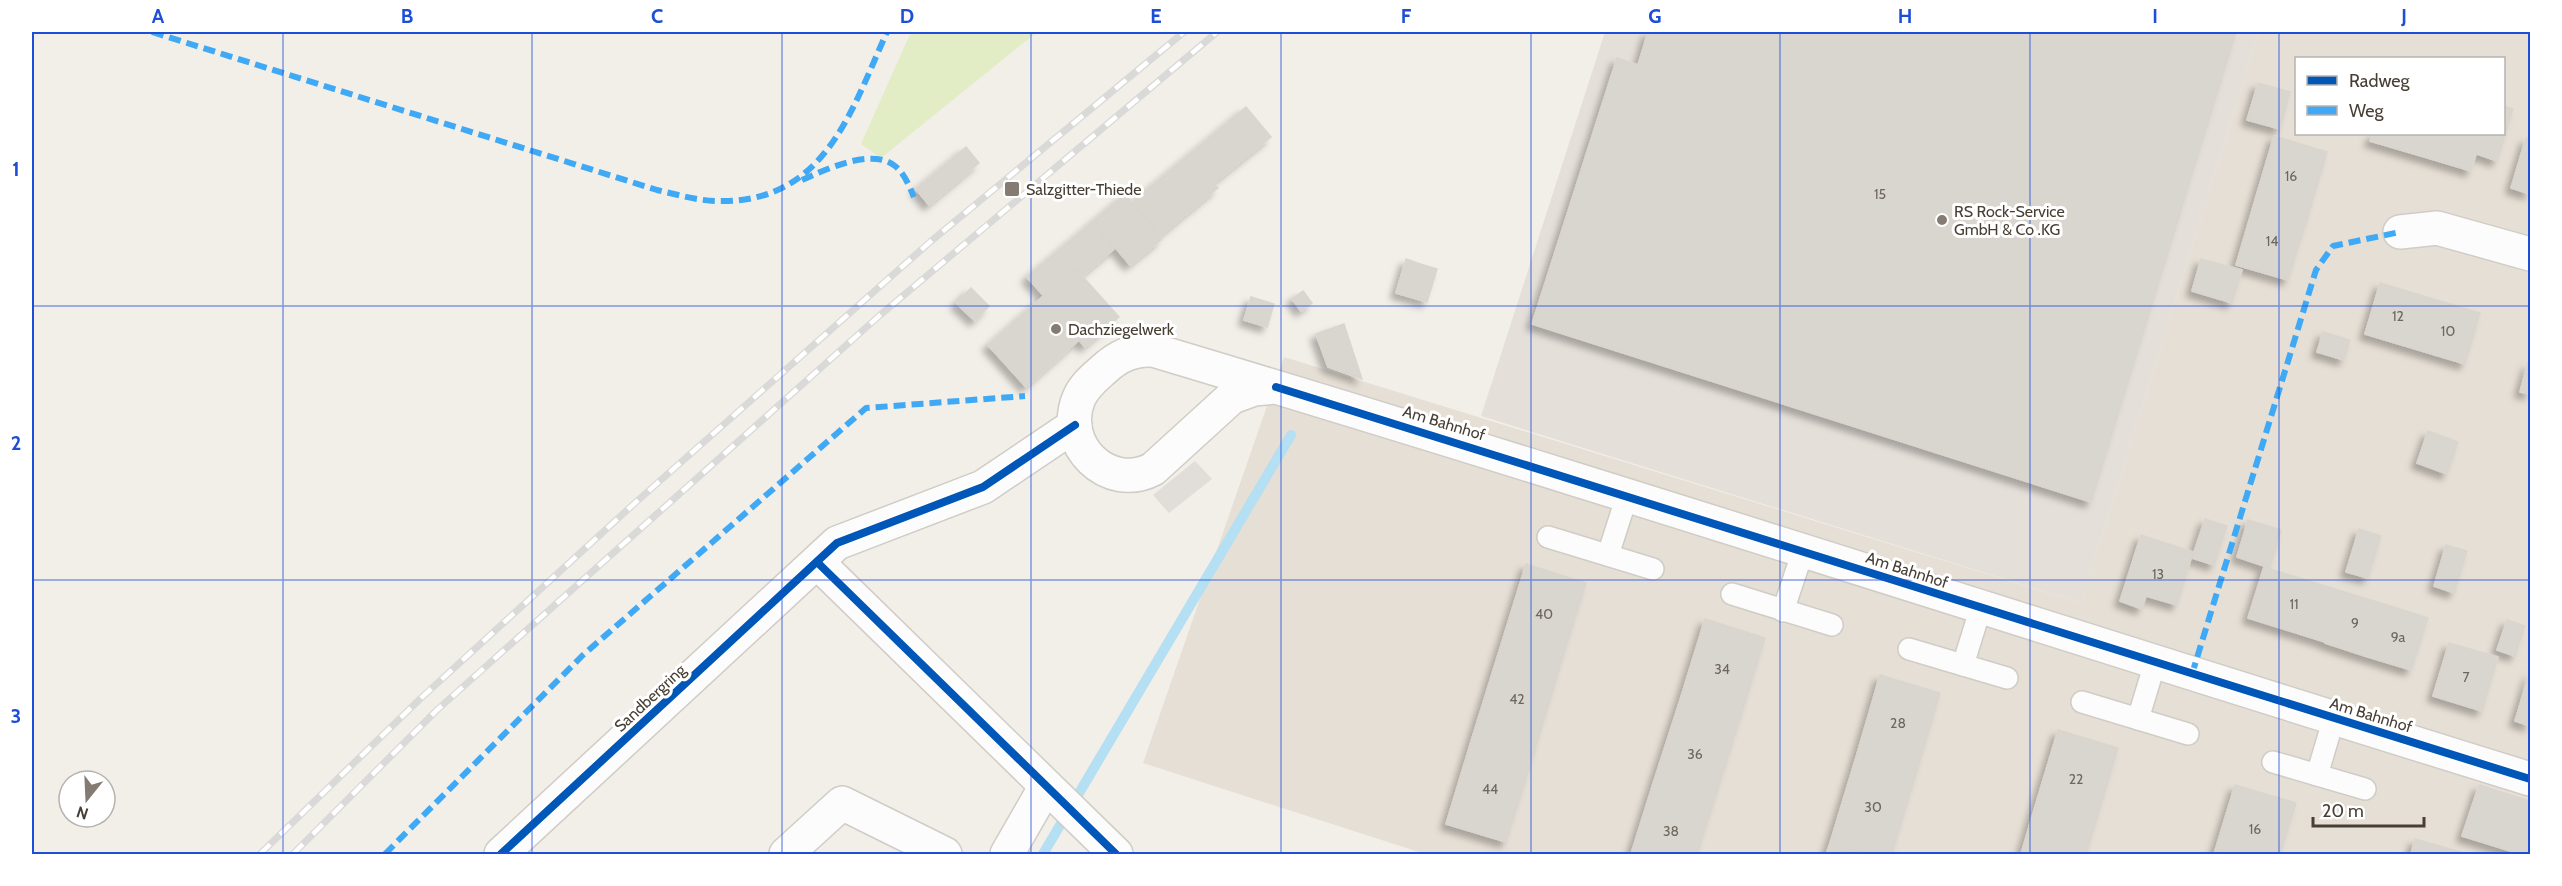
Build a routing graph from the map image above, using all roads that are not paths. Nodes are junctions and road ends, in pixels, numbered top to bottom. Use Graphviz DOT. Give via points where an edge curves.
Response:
graph roads {
  1 [pos="2400,232"];
  2 [pos="2530,254"];
  3 [pos="1276,387"];
  4 [pos="1075,425"];
  5 [pos="1627,496"];
  6 [pos="1548,537"];
  7 [pos="1803,551"];
  8 [pos="1608,555"];
  9 [pos="817,562"];
  10 [pos="1653,569"];
  11 [pos="1732,594"];
  12 [pos="1981,607"];
  13 [pos="1784,610"];
  14 [pos="1832,625"];
  15 [pos="1909,649"];
  16 [pos="2155,663"];
  17 [pos="1963,665"];
  18 [pos="2007,678"];
  19 [pos="2082,702"];
  20 [pos="2334,718"];
  21 [pos="2138,719"];
  22 [pos="2188,734"];
  23 [pos="2273,762"];
  24 [pos="2317,775"];
  25 [pos="2530,779"];
  26 [pos="2365,789"];
  27 [pos="1052,792"];
  28 [pos="501,855"];
  29 [pos="786,855"];
  30 [pos="945,855"];
  31 [pos="1007,855"];
  32 [pos="1116,855"];
  1 -- 2 [label="street" via="2437,228"];
  3 -- 4 [label="street, Am Bahnhof" via="1153,350 1129,352 1090,382 1080,397"];
  3 -- 4 [label="street, Am Bahnhof" via="1232,397 1153,469 1137,475 1123,476 1096,464 1081,446"];
  3 -- 5 [label="street, Am Bahnhof"];
  4 -- 9 [label="street, Sandbergring" via="983,487 837,543"];
  5 -- 7 [label="street, Am Bahnhof"];
  5 -- 8 [label="lane"];
  6 -- 8 [label="lane"];
  7 -- 12 [label="street, Am Bahnhof"];
  7 -- 13 [label="lane"];
  8 -- 10 [label="lane"];
  9 -- 27 [label="street"];
  9 -- 28 [label="street, Sandbergring"];
  11 -- 13 [label="lane"];
  12 -- 16 [label="street, Am Bahnhof"];
  12 -- 17 [label="lane"];
  13 -- 14 [label="lane"];
  15 -- 17 [label="lane"];
  16 -- 20 [label="street, Am Bahnhof"];
  16 -- 21 [label="lane"];
  17 -- 18 [label="lane"];
  19 -- 21 [label="lane"];
  20 -- 24 [label="lane"];
  20 -- 25 [label="street, Am Bahnhof"];
  21 -- 22 [label="lane"];
  23 -- 24 [label="lane"];
  24 -- 26 [label="lane"];
  27 -- 31 [label="street"];
  27 -- 32 [label="street"];
  29 -- 30 [label="street" via="842,803"];
}
